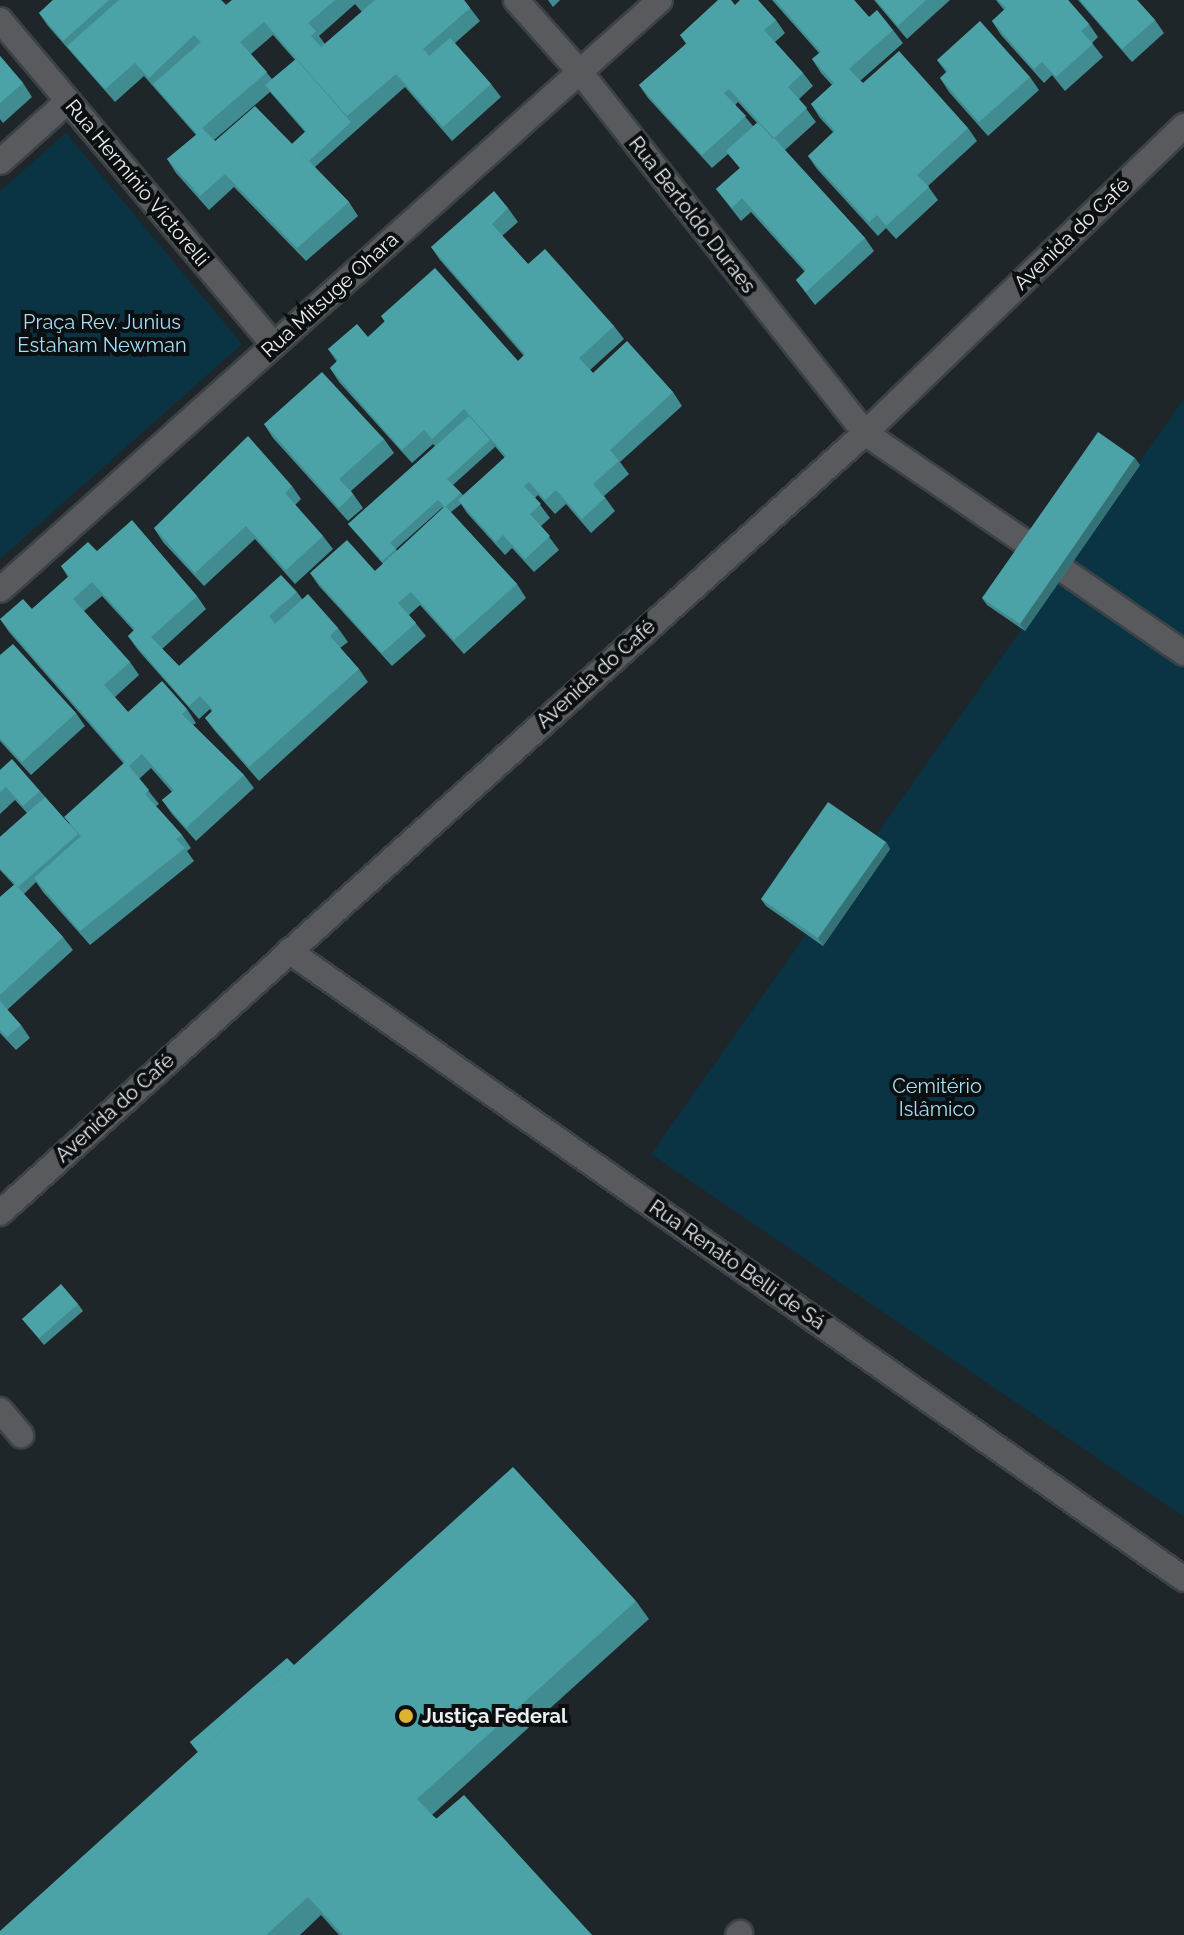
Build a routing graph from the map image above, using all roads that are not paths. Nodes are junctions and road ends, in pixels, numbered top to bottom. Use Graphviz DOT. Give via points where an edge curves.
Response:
graph roads {
  1 [pos="516,0"];
  2 [pos="660,0"];
  3 [pos="0,20"];
  4 [pos="580,72"];
  5 [pos="68,101"];
  6 [pos="1184,126"];
  7 [pos="0,162"];
  8 [pos="274,345"];
  9 [pos="865,433"];
  10 [pos="1029,545"];
  11 [pos="1066,572"];
  12 [pos="0,590"];
  13 [pos="1184,653"];
  14 [pos="289,951"];
  15 [pos="0,1213"];
  16 [pos="0,1410"];
  17 [pos="21,1435"];
  18 [pos="1184,1579"];
  1 -- 4 [label="street, Rua Bertoldo Duraes"];
  2 -- 4 [label="street, Rua Mitsuge Ohara"];
  3 -- 5 [label="street, Rua Hermínio Victorelli"];
  4 -- 8 [label="street, Rua Mitsuge Ohara"];
  4 -- 9 [label="street, Rua Bertoldo Duraes"];
  5 -- 7 [label="street"];
  5 -- 8 [label="street, Rua Hermínio Victorelli"];
  6 -- 9 [label="street, Avenida do Café"];
  8 -- 12 [label="street, Rua Mitsuge Ohara"];
  9 -- 10 [label="street, Rua Bertoldo Duraes"];
  9 -- 14 [label="street, Avenida do Café"];
  11 -- 13 [label="street"];
  14 -- 15 [label="street, Avenida do Café"];
  14 -- 18 [label="street, Rua Renato Belli de Sá"];
  16 -- 17 [label="street"];
}
